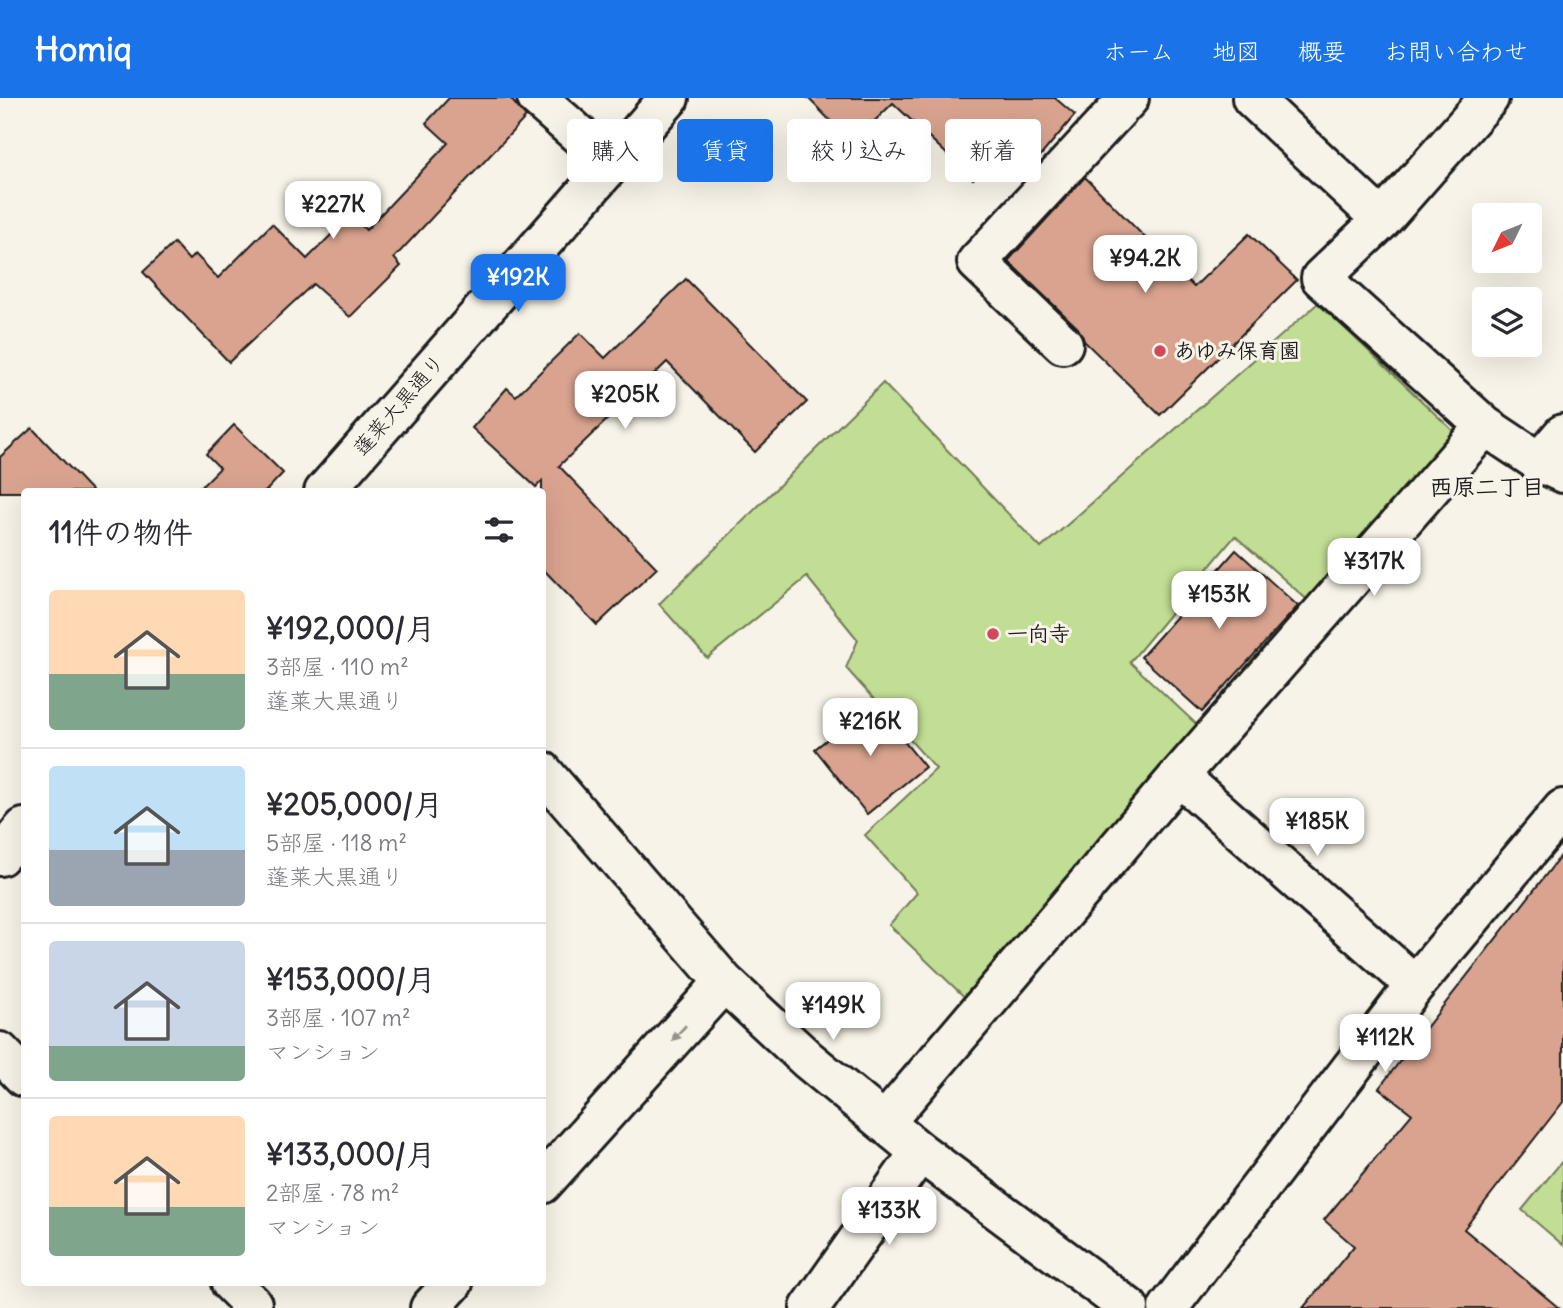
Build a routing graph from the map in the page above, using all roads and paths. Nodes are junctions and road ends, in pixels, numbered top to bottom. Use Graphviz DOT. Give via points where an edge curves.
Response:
graph roads {
  1 [pos="537,98"];
  2 [pos="669,98"];
  3 [pos="1129,98"];
  4 [pos="1252,98"];
  5 [pos="1489,98"];
  6 [pos="650,119"];
  7 [pos="567,124"];
  8 [pos="594,182"];
  9 [pos="1382,220"];
  10 [pos="1063,344"];
  11 [pos="1485,426"];
  12 [pos="1555,456"];
  13 [pos="327,488"];
  14 [pos="546,776"];
  15 [pos="1179,776"];
  16 [pos="1563,809"];
  17 [pos="21,832"];
  18 [pos="0,856"];
  19 [pos="724,982"];
  20 [pos="1415,985"];
  21 [pos="0,1052"];
  22 [pos="21,1074"];
  23 [pos="885,1122"];
  24 [pos="920,1152"];
  25 [pos="546,1180"];
  26 [pos="234,1286"];
  27 [pos="450,1286"];
  28 [pos="248,1308"];
  29 [pos="430,1308"];
  30 [pos="810,1308"];
  31 [pos="1129,1308"];
  32 [pos="1168,1308"];
  1 -- 7 [label="street"];
  2 -- 6 [label="street, 蓬莱大黒通り"];
  3 -- 10 [label="street" via="977,261"];
  4 -- 9 [label="street"];
  5 -- 9 [label="street"];
  8 -- 13 [label="street, 蓬莱大黒通り"];
  9 -- 11 [label="street" via="1321,278"];
  11 -- 12 [label="street"];
  11 -- 15 [label="street"];
  14 -- 19 [label="street"];
  15 -- 20 [label="street"];
  15 -- 23 [label="street"];
  16 -- 20 [label="street"];
  17 -- 18 [label="street"];
  19 -- 23 [label="street" via="808,1060"];
  19 -- 25 [label="street, one-way"];
  20 -- 32 [label="street"];
  21 -- 22 [label="street"];
  23 -- 24 [label="street"];
  24 -- 30 [label="street"];
  24 -- 31 [label="street"];
  26 -- 28 [label="street" via="252,1304"];
  27 -- 29 [label="street"];
}
